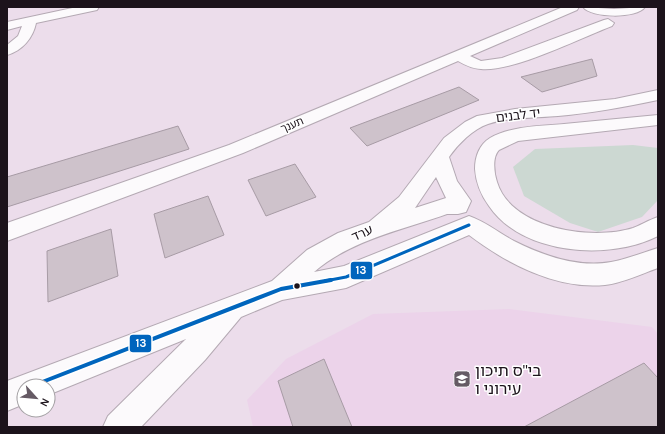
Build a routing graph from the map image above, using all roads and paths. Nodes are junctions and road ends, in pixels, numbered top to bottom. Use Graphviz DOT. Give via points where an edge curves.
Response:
graph roads {
  1 [pos="93,7"];
  2 [pos="574,7"];
  3 [pos="589,7"];
  4 [pos="639,7"];
  5 [pos="30,21"];
  6 [pos="608,23"];
  7 [pos="7,26"];
  8 [pos="7,51"];
  9 [pos="458,55"];
  10 [pos="658,94"];
  11 [pos="658,120"];
  12 [pos="440,158"];
  13 [pos="502,207"];
  14 [pos="466,215"];
  15 [pos="378,226"];
  16 [pos="658,226"];
  17 [pos="7,232"];
  18 [pos="658,258"];
  19 [pos="281,289"];
  20 [pos="232,309"];
  21 [pos="53,378"];
  22 [pos="119,427"];
  1 -- 5 [label="street"];
  2 -- 9 [label="street, תענך"];
  3 -- 4 [label="street" via="624,13"];
  5 -- 7 [label="street"];
  5 -- 8 [label="street" via="28,33"];
  6 -- 9 [label="street" via="492,65 480,65"];
  9 -- 17 [label="street, תענך" via="236,149"];
  10 -- 12 [label="street, יד לבנים" via="615,104 515,114 483,120 450,142"];
  11 -- 13 [label="street, יד לבנים" via="522,134 500,140 485,157 484,173 488,187"];
  12 -- 14 [label="street" via="448,185"];
  12 -- 15 [label="street, יד לבנים" via="407,203"];
  13 -- 14 [label="street, יד לבנים" via="495,200 480,194 466,196"];
  13 -- 14 [label="street" via="505,220 491,230"];
  13 -- 16 [label="street, יד לבנים" via="513,219 536,231 578,240 609,240 634,236"];
  14 -- 15 [label="street, ערד" via="446,206"];
  14 -- 18 [label="street" via="493,241 520,256 577,273 605,274"];
  14 -- 19 [label="street, ערד" via="346,277"];
  15 -- 19 [label="street, ערד" via="344,241 315,258"];
  19 -- 20 [label="street, ערד"];
  20 -- 21 [label="street, ערד"];
  20 -- 22 [label="street"];
}
